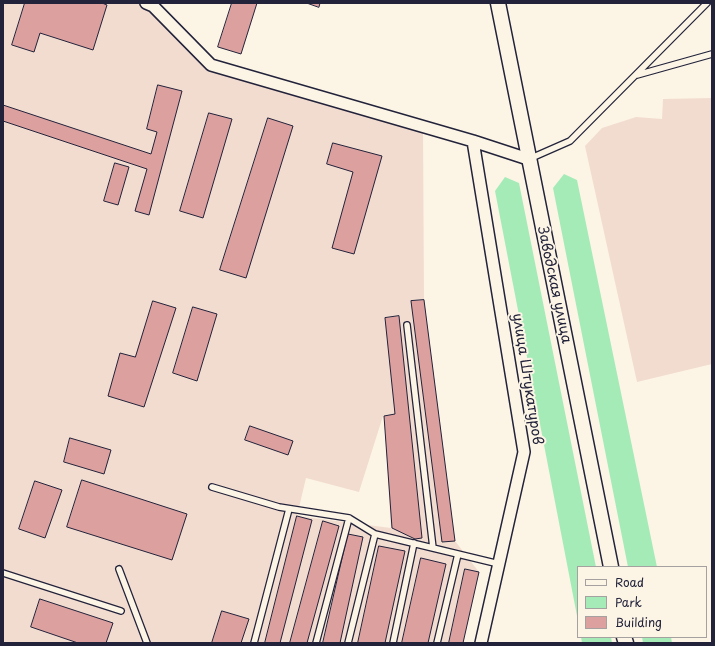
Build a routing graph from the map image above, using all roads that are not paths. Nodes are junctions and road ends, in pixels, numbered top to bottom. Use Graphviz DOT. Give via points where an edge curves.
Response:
graph roads {
  1 [pos="146,3"];
  2 [pos="498,3"];
  3 [pos="707,3"];
  4 [pos="712,54"];
  5 [pos="637,75"];
  6 [pos="473,141"];
  7 [pos="528,159"];
  8 [pos="407,325"];
  9 [pos="212,487"];
  10 [pos="289,508"];
  11 [pos="349,518"];
  12 [pos="375,534"];
  13 [pos="414,543"];
  14 [pos="433,548"];
  15 [pos="458,554"];
  16 [pos="500,564"];
  17 [pos="611,566"];
  18 [pos="120,569"];
  19 [pos="3,573"];
  20 [pos="121,611"];
  21 [pos="147,643"];
  22 [pos="254,643"];
  23 [pos="316,643"];
  24 [pos="348,643"];
  25 [pos="393,643"];
  26 [pos="437,643"];
  27 [pos="481,643"];
  1 -- 6 [label="street" via="153,6 211,65"];
  2 -- 7 [label="street, Заводская улица"];
  3 -- 5 [label="lane"];
  4 -- 5 [label="lane"];
  5 -- 7 [label="lane" via="570,141"];
  6 -- 7 [label="street"];
  6 -- 16 [label="street, улица Штукатуров" via="524,452"];
  7 -- 17 [label="street, Заводская улица"];
  8 -- 14 [label="lane"];
  9 -- 10 [label="lane"];
  10 -- 11 [label="lane"];
  10 -- 22 [label="lane"];
  11 -- 12 [label="lane"];
  11 -- 23 [label="lane"];
  12 -- 13 [label="lane"];
  12 -- 24 [label="lane"];
  13 -- 14 [label="lane"];
  13 -- 25 [label="lane"];
  14 -- 15 [label="lane"];
  15 -- 16 [label="lane"];
  15 -- 26 [label="lane"];
  16 -- 27 [label="street, улица Штукатуров"];
  18 -- 21 [label="lane"];
  19 -- 20 [label="lane"];
}
